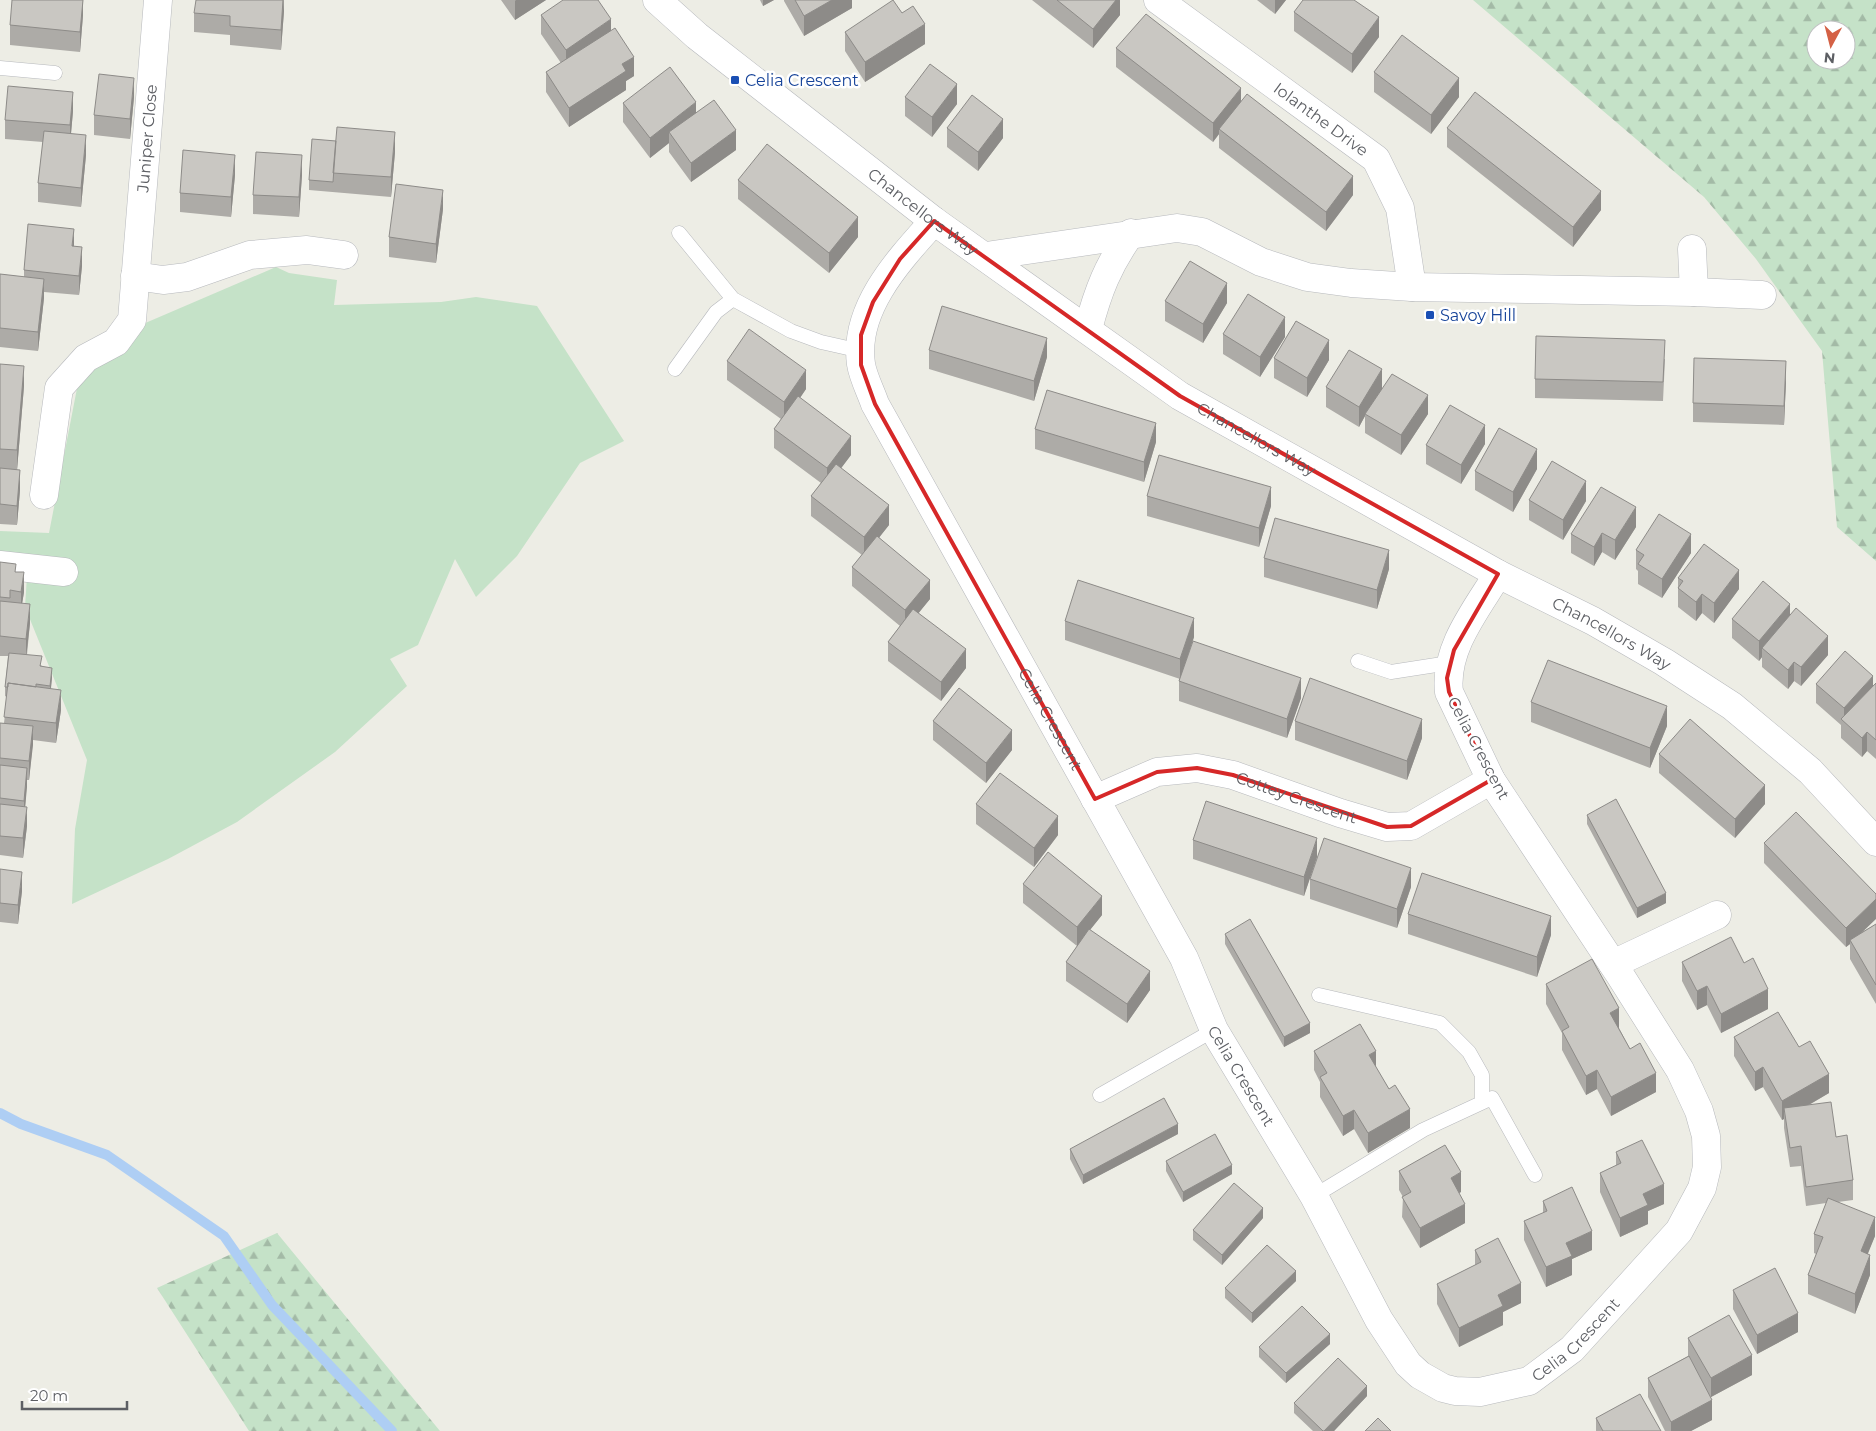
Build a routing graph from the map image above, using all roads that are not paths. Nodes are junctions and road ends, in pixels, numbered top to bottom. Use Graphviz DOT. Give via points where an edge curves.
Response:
graph roads {
  1 [pos="158,0"];
  2 [pos="657,0"];
  3 [pos="1158,0"];
  4 [pos="0,68"];
  5 [pos="54,73"];
  6 [pos="934,221"];
  7 [pos="679,232"];
  8 [pos="1131,233"];
  9 [pos="1692,250"];
  10 [pos="344,255"];
  11 [pos="986,256"];
  12 [pos="135,276"];
  13 [pos="1412,287"];
  14 [pos="1694,292"];
  15 [pos="1762,295"];
  16 [pos="733,299"];
  17 [pos="1088,330"];
  18 [pos="861,351"];
  19 [pos="675,369"];
  20 [pos="44,495"];
  21 [pos="0,565"];
  22 [pos="64,572"];
  23 [pos="1498,574"];
  24 [pos="1358,661"];
  25 [pos="1449,663"];
  26 [pos="1491,780"];
  27 [pos="1095,800"];
  28 [pos="1876,842"];
  29 [pos="1717,916"];
  30 [pos="1613,964"];
  31 [pos="1319,995"];
  32 [pos="1214,1030"];
  33 [pos="1100,1095"];
  34 [pos="1482,1102"];
  35 [pos="1535,1175"];
  36 [pos="1314,1196"];
  1 -- 12 [label="street, Juniper Close"];
  2 -- 6 [label="street, Chancellors Way" via="697,36"];
  3 -- 13 [label="street, Iolanthe Drive" via="1376,159 1400,208"];
  4 -- 5 [label="lane"];
  6 -- 11 [label="street, Chancellors Way"];
  6 -- 18 [label="street, Celia Crescent" via="900,259 872,302 861,335"];
  7 -- 16 [label="lane"];
  8 -- 11 [label="street"];
  8 -- 13 [label="street" via="1177,228 1202,232 1261,262 1307,277"];
  8 -- 17 [label="street" via="1113,258 1095,301"];
  9 -- 14 [label="street"];
  10 -- 12 [label="street" via="307,250 250,255 187,277 163,280"];
  11 -- 17 [label="street, Chancellors Way"];
  12 -- 20 [label="street, Juniper Close" via="132,320 125,333 116,342 86,358 59,388"];
  13 -- 14 [label="street"];
  14 -- 15 [label="street"];
  16 -- 18 [label="lane" via="791,331"];
  16 -- 19 [label="lane" via="716,312"];
  17 -- 23 [label="street, Chancellors Way" via="1180,396"];
  18 -- 27 [label="street, Celia Crescent" via="861,365 876,404"];
  21 -- 22 [label="street"];
  23 -- 25 [label="street, Celia Crescent" via="1458,641"];
  23 -- 28 [label="street, Chancellors Way" via="1593,621 1732,706 1810,771"];
  24 -- 25 [label="lane" via="1391,672"];
  25 -- 26 [label="street, Celia Crescent" via="1449,692"];
  26 -- 27 [label="street, Cottey Crescent" via="1411,826 1387,826 1233,775 1197,768 1157,772"];
  26 -- 30 [label="street, Celia Crescent"];
  27 -- 32 [label="street, Celia Crescent" via="1184,958"];
  29 -- 30 [label="street"];
  30 -- 36 [label="street, Celia Crescent" via="1680,1070 1699,1111 1706,1136 1707,1167 1702,1188 1679,1231 1572,1349 1529,1381 1480,1392 1455,1391 1426,1378 1408,1364 1379,1320"];
  31 -- 34 [label="lane" via="1440,1023 1469,1052 1482,1075"];
  32 -- 33 [label="lane"];
  32 -- 36 [label="street, Celia Crescent"];
  34 -- 35 [label="lane" via="1492,1098"];
  34 -- 36 [label="lane" via="1422,1130"];
}
